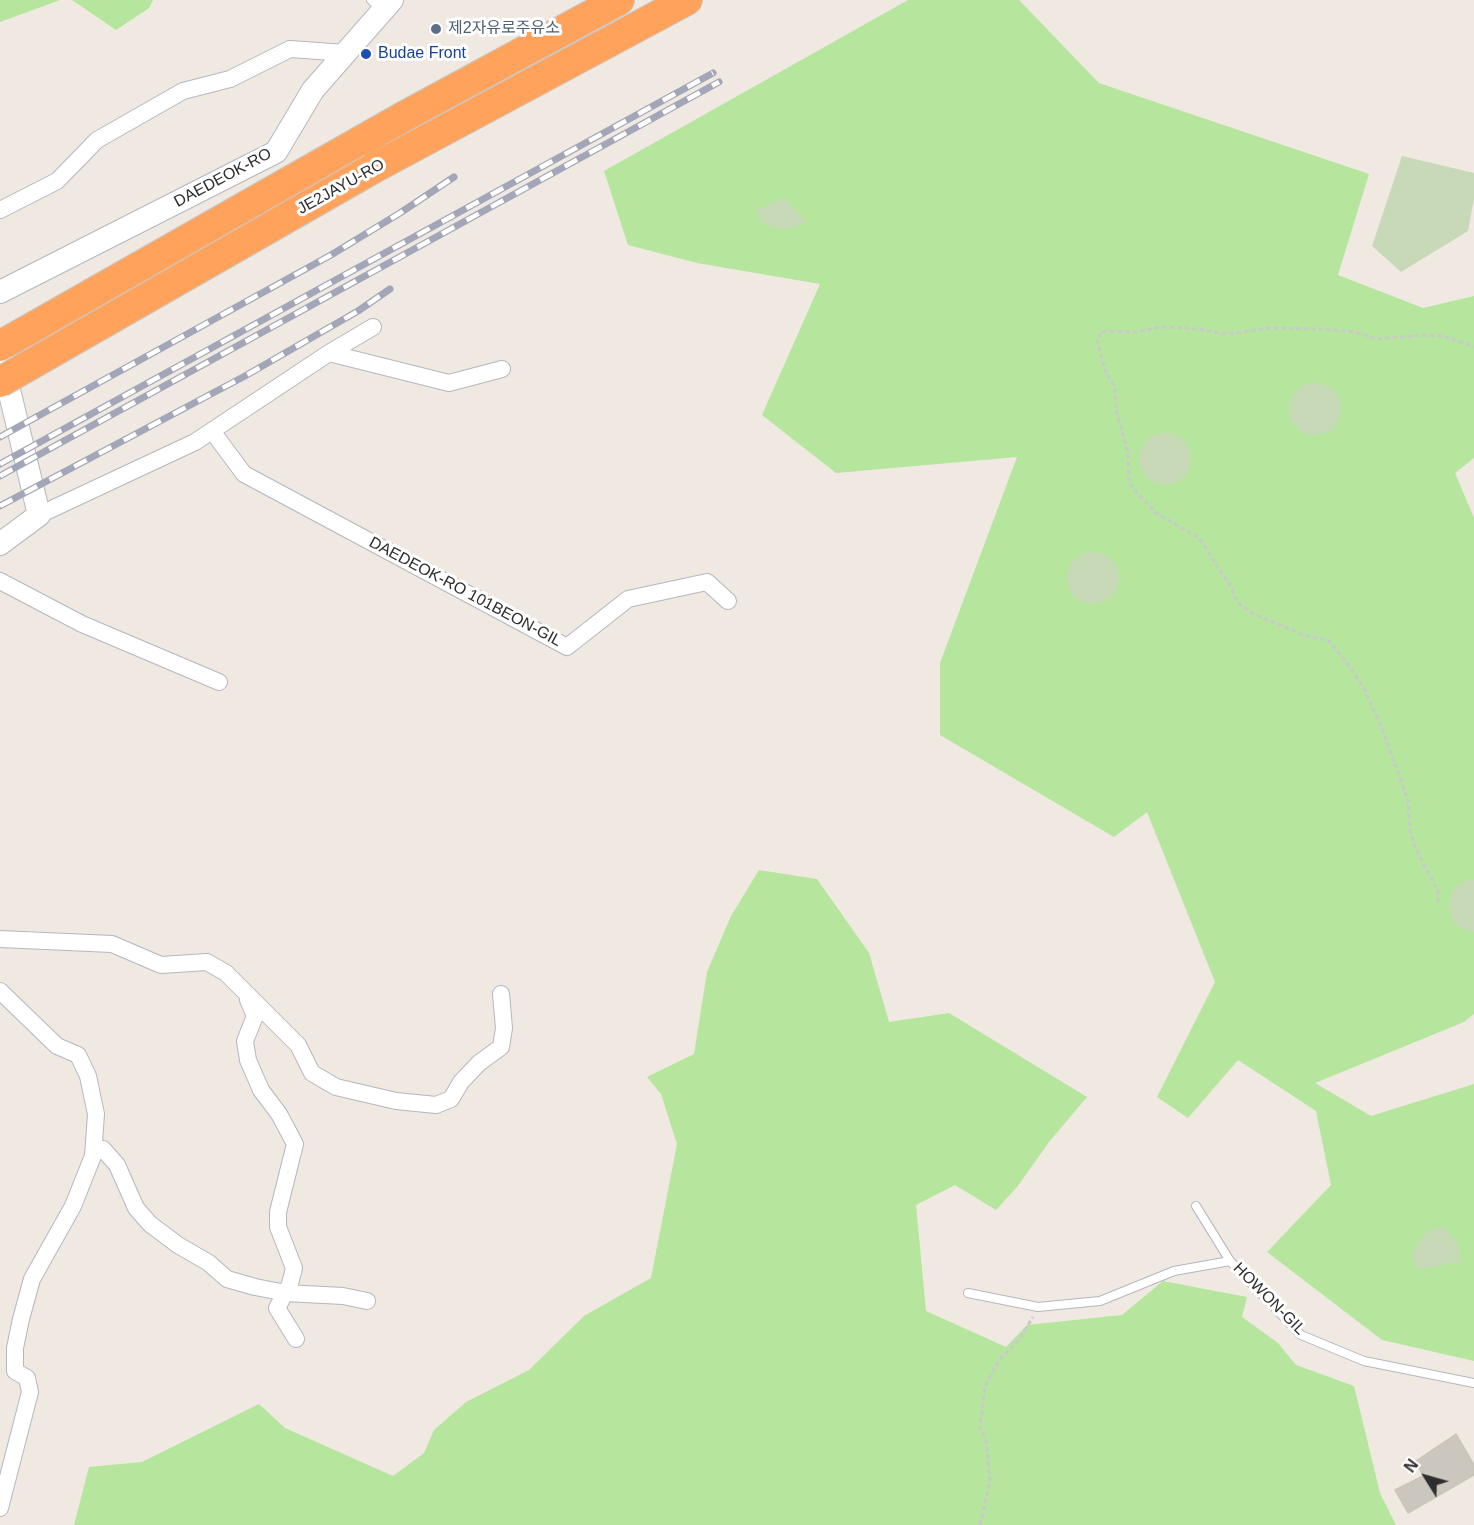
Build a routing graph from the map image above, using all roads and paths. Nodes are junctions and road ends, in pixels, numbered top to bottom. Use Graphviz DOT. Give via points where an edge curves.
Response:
graph roads {
  1 [pos="619,0"];
  2 [pos="687,0"];
  3 [pos="382,4"];
  4 [pos="346,52"];
  5 [pos="0,210"];
  6 [pos="0,292"];
  7 [pos="373,327"];
  8 [pos="0,346"];
  9 [pos="1474,347"];
  10 [pos="0,352"];
  11 [pos="330,353"];
  12 [pos="502,369"];
  13 [pos="0,382"];
  14 [pos="212,431"];
  15 [pos="39,515"];
  16 [pos="0,544"];
  17 [pos="0,581"];
  18 [pos="728,601"];
  19 [pos="219,682"];
  20 [pos="1438,902"];
  21 [pos="0,939"];
  22 [pos="0,991"];
  23 [pos="245,994"];
  24 [pos="501,994"];
  25 [pos="94,1148"];
  26 [pos="1196,1206"];
  27 [pos="1230,1261"];
  28 [pos="286,1293"];
  29 [pos="968,1293"];
  30 [pos="367,1301"];
  31 [pos="1038,1307"];
  32 [pos="296,1339"];
  33 [pos="1474,1383"];
  34 [pos="0,1508"];
  35 [pos="980,1525"];
  1 -- 8 [label="highway, JE2JAYU-RO" via="403,117"];
  2 -- 13 [label="highway, JE2JAYU-RO, bridge" via="372,169"];
  3 -- 4 [label="street, DAEDEOK-RO"];
  4 -- 5 [label="street" via="290,49 230,79 183,91 97,140 57,181"];
  4 -- 6 [label="street, DAEDEOK-RO" via="313,90 276,152"];
  7 -- 11 [label="street"];
  9 -- 20 [label="path" via="1442,336 1377,339 1355,332 1270,328 1229,334 1161,327 1137,332 1102,331 1097,341 1106,374 1115,387 1132,488 1156,513 1199,538 1232,587 1238,603 1306,636 1328,640 1364,688 1408,800 1410,831 1438,891"];
  10 -- 15 [label="street"];
  11 -- 12 [label="street" via="449,383"];
  11 -- 14 [label="street"];
  14 -- 15 [label="street"];
  14 -- 18 [label="street, DAEDEOK-RO 101BEON-GIL" via="244,474 567,647 628,599 707,582"];
  15 -- 16 [label="street"];
  17 -- 19 [label="street" via="82,624"];
  21 -- 23 [label="street" via="112,944 161,965 207,962 226,973"];
  22 -- 25 [label="street" via="57,1046 78,1055 88,1076 96,1114"];
  23 -- 24 [label="street" via="298,1045 312,1073 336,1087 396,1101 436,1105 451,1099 479,1063 501,1047"];
  23 -- 28 [label="street" via="255,1016 245,1041 248,1060 261,1090 295,1144 278,1212 278,1227 294,1268"];
  25 -- 28 [label="street" via="103,1149 117,1165 135,1208 150,1224 227,1279"];
  25 -- 34 [label="street" via="73,1206 32,1279 21,1319 15,1371 27,1378 30,1392"];
  26 -- 27 [label="lane, HOWON-GIL"];
  27 -- 31 [label="lane" via="1174,1270 1100,1301"];
  27 -- 33 [label="lane, HOWON-GIL" via="1301,1335 1364,1361"];
  28 -- 30 [label="street"];
  28 -- 32 [label="street" via="277,1308"];
  29 -- 31 [label="lane"];
  31 -- 35 [label="path" via="985,1386 980,1427 986,1441 990,1481"];
}
